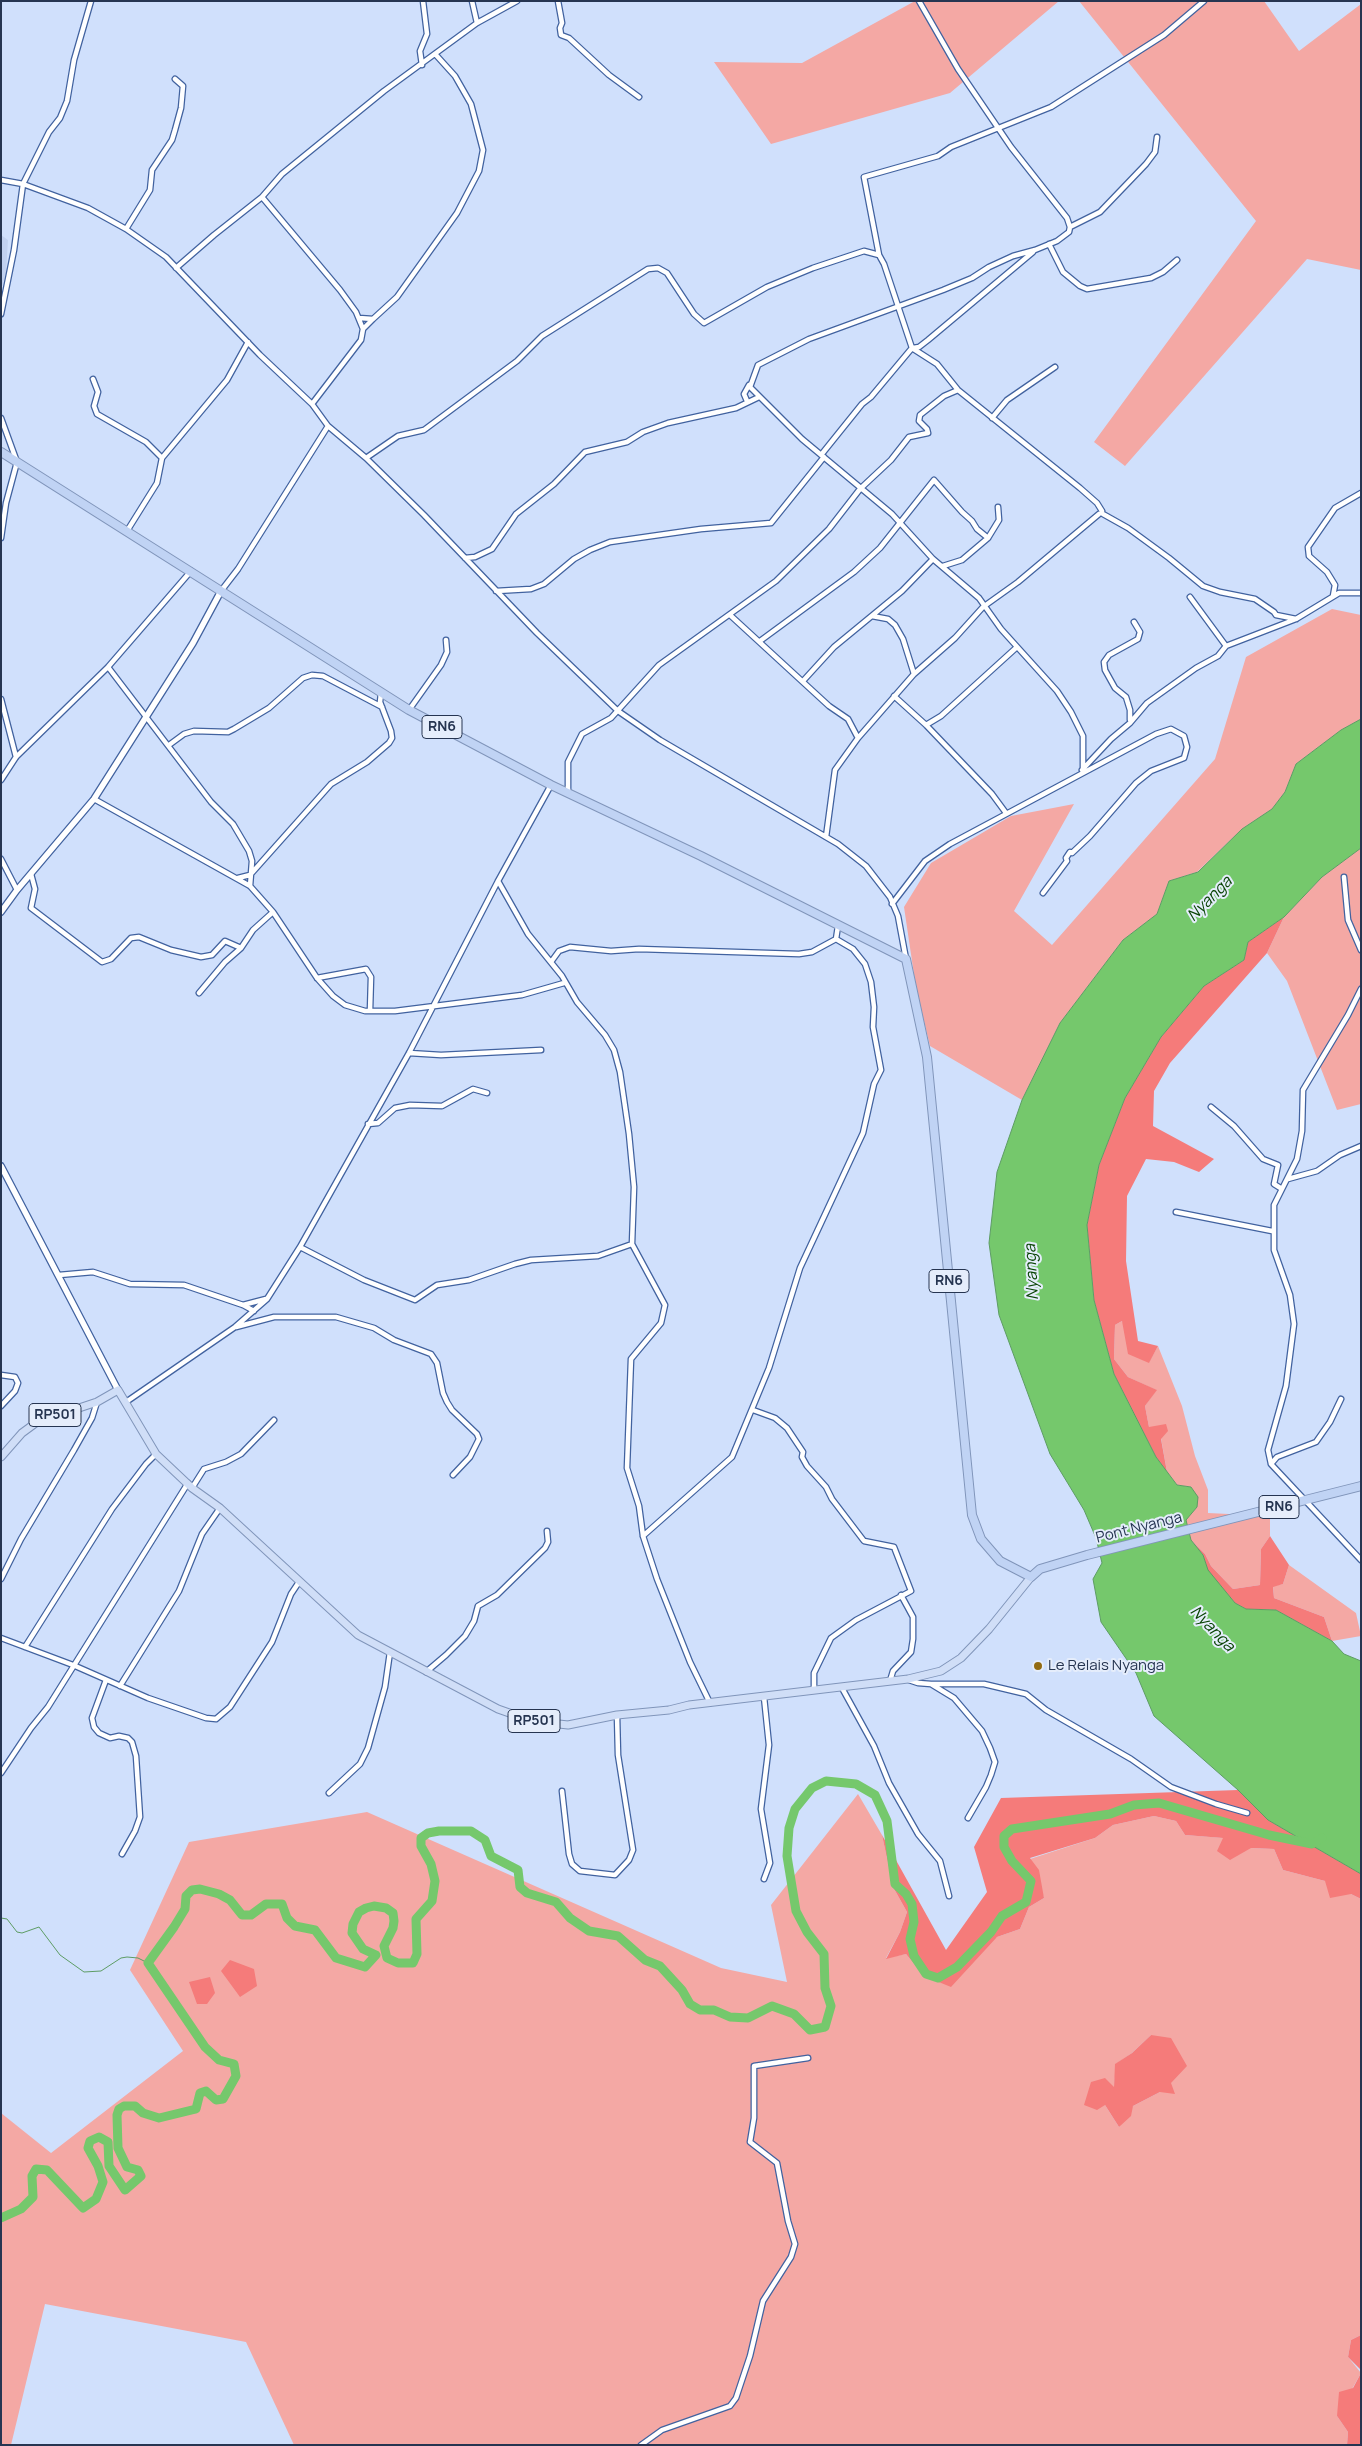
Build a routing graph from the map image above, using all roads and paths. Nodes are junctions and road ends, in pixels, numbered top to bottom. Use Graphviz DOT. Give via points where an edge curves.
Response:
graph roads {
  1 [pos="90,1"];
  2 [pos="423,1"];
  3 [pos="472,1"];
  4 [pos="518,1"];
  5 [pos="558,1"];
  6 [pos="919,1"];
  7 [pos="1204,1"];
  8 [pos="477,23"];
  9 [pos="436,55"];
  10 [pos="422,64"];
  11 [pos="175,79"];
  12 [pos="639,97"];
  13 [pos="998,127"];
  14 [pos="1157,137"];
  15 [pos="1,180"];
  16 [pos="23,184"];
  17 [pos="262,197"];
  18 [pos="1070,226"];
  19 [pos="126,229"];
  20 [pos="1049,244"];
  21 [pos="1035,250"];
  22 [pos="879,255"];
  23 [pos="1177,260"];
  24 [pos="176,268"];
  25 [pos="898,307"];
  26 [pos="1,314"];
  27 [pos="359,318"];
  28 [pos="373,319"];
  29 [pos="363,329"];
  30 [pos="248,342"];
  31 [pos="912,348"];
  32 [pos="1055,367"];
  33 [pos="93,380"];
  34 [pos="750,384"];
  35 [pos="958,390"];
  36 [pos="759,397"];
  37 [pos="747,401"];
  38 [pos="312,404"];
  39 [pos="1,418"];
  40 [pos="992,418"];
  41 [pos="328,426"];
  42 [pos="1,452"];
  43 [pos="823,456"];
  44 [pos="162,458"];
  45 [pos="366,458"];
  46 [pos="17,462"];
  47 [pos="860,489"];
  48 [pos="1361,493"];
  49 [pos="998,507"];
  50 [pos="1101,513"];
  51 [pos="892,514"];
  52 [pos="907,515"];
  53 [pos="902,524"];
  54 [pos="127,531"];
  55 [pos="1,538"];
  56 [pos="988,538"];
  57 [pos="465,558"];
  58 [pos="933,559"];
  59 [pos="943,566"];
  60 [pos="191,571"];
  61 [pos="221,591"];
  62 [pos="496,591"];
  63 [pos="1361,592"];
  64 [pos="1333,596"];
  65 [pos="1190,597"];
  66 [pos="984,607"];
  67 [pos="730,615"];
  68 [pos="872,616"];
  69 [pos="1296,619"];
  70 [pos="1134,622"];
  71 [pos="446,640"];
  72 [pos="760,640"];
  73 [pos="1226,646"];
  74 [pos="1017,647"];
  75 [pos="108,667"];
  76 [pos="914,674"];
  77 [pos="803,681"];
  78 [pos="381,693"];
  79 [pos="894,696"];
  80 [pos="1,698"];
  81 [pos="382,707"];
  82 [pos="409,710"];
  83 [pos="618,712"];
  84 [pos="146,718"];
  85 [pos="1130,724"];
  86 [pos="926,725"];
  87 [pos="858,738"];
  88 [pos="169,745"];
  89 [pos="16,757"];
  90 [pos="1083,768"];
  91 [pos="1077,776"];
  92 [pos="1,780"];
  93 [pos="551,785"];
  94 [pos="568,793"];
  95 [pos="94,799"];
  96 [pos="1006,813"];
  97 [pos="826,836"];
  98 [pos="249,851"];
  99 [pos="1,859"];
  100 [pos="259,863"];
  101 [pos="31,874"];
  102 [pos="250,874"];
  103 [pos="1344,876"];
  104 [pos="238,878"];
  105 [pos="498,881"];
  106 [pos="250,886"];
  107 [pos="17,890"];
  108 [pos="1043,893"];
  109 [pos="892,904"];
  110 [pos="1,912"];
  111 [pos="273,912"];
  112 [pos="838,926"];
  113 [pos="836,939"];
  114 [pos="241,948"];
  115 [pos="1361,950"];
  116 [pos="906,959"];
  117 [pos="551,962"];
  118 [pos="317,978"];
  119 [pos="564,983"];
  120 [pos="1361,989"];
  121 [pos="199,993"];
  122 [pos="432,1006"];
  123 [pos="370,1011"];
  124 [pos="541,1050"];
  125 [pos="409,1053"];
  126 [pos="486,1093"];
  127 [pos="1211,1107"];
  128 [pos="368,1124"];
  129 [pos="1361,1146"];
  130 [pos="2,1167"];
  131 [pos="1287,1180"];
  132 [pos="1282,1189"];
  133 [pos="1176,1212"];
  134 [pos="1272,1231"];
  135 [pos="632,1244"];
  136 [pos="300,1247"];
  137 [pos="59,1276"];
  138 [pos="267,1299"];
  139 [pos="243,1305"];
  140 [pos="254,1311"];
  141 [pos="234,1327"];
  142 [pos="1,1375"];
  143 [pos="118,1390"];
  144 [pos="1341,1399"];
  145 [pos="97,1402"];
  146 [pos="126,1402"];
  147 [pos="1,1406"];
  148 [pos="753,1410"];
  149 [pos="274,1420"];
  150 [pos="156,1454"];
  151 [pos="1,1456"];
  152 [pos="1271,1464"];
  153 [pos="453,1475"];
  154 [pos="190,1485"];
  155 [pos="1361,1486"];
  156 [pos="1304,1501"];
  157 [pos="220,1508"];
  158 [pos="547,1532"];
  159 [pos="643,1536"];
  160 [pos="1361,1560"];
  161 [pos="1031,1577"];
  162 [pos="1,1578"];
  163 [pos="299,1582"];
  164 [pos="901,1595"];
  165 [pos="1,1638"];
  166 [pos="25,1647"];
  167 [pos="390,1652"];
  168 [pos="73,1665"];
  169 [pos="426,1672"];
  170 [pos="908,1679"];
  171 [pos="106,1680"];
  172 [pos="890,1681"];
  173 [pos="931,1684"];
  174 [pos="120,1686"];
  175 [pos="842,1688"];
  176 [pos="814,1690"];
  177 [pos="764,1697"];
  178 [pos="710,1703"];
  179 [pos="617,1716"];
  180 [pos="1,1773"];
  181 [pos="562,1791"];
  182 [pos="329,1793"];
  183 [pos="1248,1813"];
  184 [pos="968,1818"];
  185 [pos="122,1854"];
  186 [pos="764,1879"];
  187 [pos="949,1896"];
  188 [pos="808,2058"];
  189 [pos="641,2445"];
  1 -- 16 [label="street" via="67,101"];
  2 -- 10 [label="street" via="427,34 420,51"];
  3 -- 8 [label="street"];
  4 -- 8 [label="street"];
  5 -- 12 [label="street" via="561,35"];
  6 -- 13 [label="street" via="958,69"];
  7 -- 13 [label="street" via="1164,35 1096,80 1051,107"];
  8 -- 9 [label="street"];
  9 -- 10 [label="street"];
  9 -- 28 [label="street" via="466,93 476,120 483,155 474,182 457,213 397,297"];
  10 -- 17 [label="street" via="308,152"];
  11 -- 19 [label="street" via="183,86 172,140 152,170 150,190"];
  13 -- 18 [label="street"];
  13 -- 22 [label="street" via="942,154 864,176"];
  14 -- 18 [label="street" via="1155,152 1146,164 1104,207"];
  15 -- 16 [label="street"];
  16 -- 19 [label="street" via="88,208"];
  16 -- 26 [label="street"];
  17 -- 24 [label="street"];
  17 -- 27 [label="street" via="340,290"];
  18 -- 20 [label="street" via="1064,236"];
  19 -- 24 [label="street"];
  20 -- 21 [label="street"];
  20 -- 23 [label="street" via="1063,272 1087,289 1151,278"];
  21 -- 25 [label="street" via="1013,256 972,278"];
  21 -- 31 [label="street" via="928,340"];
  22 -- 25 [label="street"];
  22 -- 45 [label="street" via="864,251 821,265 767,287 704,323 694,314 667,273 658,268 648,269 542,336 517,361 424,430 398,436"];
  24 -- 30 [label="street"];
  25 -- 31 [label="street"];
  25 -- 34 [label="street" via="809,339 781,353 758,365"];
  27 -- 28 [label="street"];
  27 -- 29 [label="street"];
  28 -- 29 [label="street"];
  29 -- 38 [label="street" via="361,340"];
  30 -- 38 [label="street"];
  30 -- 44 [label="street" via="227,380"];
  31 -- 35 [label="street" via="937,364"];
  31 -- 43 [label="street" via="862,404"];
  32 -- 40 [label="street" via="1007,400"];
  33 -- 44 [label="street" via="98,392 94,406 97,414 146,442"];
  34 -- 36 [label="street"];
  34 -- 37 [label="street" via="744,394"];
  35 -- 40 [label="street"];
  35 -- 47 [label="street" via="944,396 920,415 928,434 909,437 892,460"];
  36 -- 37 [label="street"];
  36 -- 43 [label="street"];
  37 -- 57 [label="street" via="736,408 648,430 627,442 585,452 554,484 516,514 492,550"];
  38 -- 41 [label="street"];
  39 -- 46 [label="street"];
  40 -- 50 [label="street" via="1086,493 1097,503"];
  41 -- 45 [label="street"];
  41 -- 61 [label="street"];
  42 -- 46 [label="highway, RN6"];
  43 -- 47 [label="street"];
  43 -- 62 [label="street" via="771,522 610,542 574,559 550,581 538,587"];
  44 -- 54 [label="street" via="156,483"];
  45 -- 57 [label="street"];
  46 -- 54 [label="highway, RN6"];
  46 -- 55 [label="street"];
  47 -- 51 [label="street"];
  47 -- 67 [label="street" via="829,529 776,581"];
  48 -- 64 [label="street" via="1335,508 1308,547 1309,556 1335,584"];
  49 -- 56 [label="street" via="998,522"];
  50 -- 66 [label="street"];
  50 -- 69 [label="street" via="1120,522 1203,586 1255,599 1276,615"];
  51 -- 52 [label="street"];
  51 -- 53 [label="street"];
  52 -- 53 [label="street"];
  52 -- 56 [label="street" via="934,480 977,530"];
  53 -- 58 [label="street"];
  53 -- 72 [label="street" via="854,572"];
  54 -- 60 [label="highway, RN6"];
  56 -- 59 [label="street" via="962,560"];
  57 -- 62 [label="street"];
  58 -- 59 [label="street"];
  58 -- 68 [label="street"];
  59 -- 66 [label="street" via="980,598"];
  60 -- 61 [label="highway, RN6"];
  60 -- 75 [label="street"];
  61 -- 78 [label="highway, RN6"];
  61 -- 84 [label="street"];
  62 -- 83 [label="street"];
  63 -- 64 [label="street"];
  64 -- 69 [label="street"];
  65 -- 73 [label="street"];
  66 -- 74 [label="street"];
  66 -- 76 [label="street"];
  67 -- 72 [label="street"];
  67 -- 83 [label="street" via="659,666"];
  68 -- 76 [label="street" via="888,619 895,625"];
  68 -- 77 [label="street" via="834,647"];
  69 -- 73 [label="street"];
  70 -- 85 [label="street" via="1140,632 1138,639 1109,655 1104,662 1116,688 1126,697"];
  71 -- 82 [label="street" via="447,652 441,665"];
  72 -- 77 [label="street"];
  73 -- 85 [label="street" via="1218,656 1147,703"];
  74 -- 86 [label="street" via="941,716"];
  74 -- 90 [label="street" via="1057,691 1078,724 1083,736"];
  75 -- 84 [label="street"];
  75 -- 89 [label="street"];
  76 -- 79 [label="street"];
  77 -- 87 [label="street" via="848,719"];
  78 -- 81 [label="street"];
  78 -- 82 [label="highway, RN6"];
  79 -- 86 [label="street"];
  79 -- 87 [label="street"];
  80 -- 89 [label="street"];
  81 -- 88 [label="street" via="323,676 312,675 303,678 269,708 228,732 194,731"];
  81 -- 100 [label="street" via="391,731 389,743 367,762 332,784"];
  82 -- 93 [label="highway, RN6"];
  83 -- 94 [label="street" via="582,734 568,762"];
  83 -- 97 [label="street" via="660,740"];
  84 -- 88 [label="street"];
  84 -- 95 [label="street"];
  85 -- 90 [label="street"];
  86 -- 96 [label="street"];
  87 -- 97 [label="street" via="835,770"];
  88 -- 98 [label="street" via="210,802 234,824"];
  89 -- 92 [label="street"];
  90 -- 91 [label="street"];
  91 -- 96 [label="street"];
  91 -- 108 [label="street" via="1164,730 1176,730 1186,741 1184,758 1151,771 1136,783 1090,836 1070,852 1066,858 1068,862"];
  93 -- 94 [label="highway, RN6"];
  93 -- 105 [label="street"];
  94 -- 112 [label="highway, RN6" via="702,856"];
  95 -- 101 [label="street"];
  95 -- 104 [label="street"];
  96 -- 109 [label="street" via="930,856"];
  97 -- 109 [label="street" via="866,866"];
  98 -- 100 [label="street"];
  98 -- 102 [label="street" via="252,861"];
  99 -- 107 [label="street"];
  100 -- 102 [label="street"];
  101 -- 107 [label="street"];
  101 -- 114 [label="street" via="35,889 31,908 102,962 111,959 131,938 139,937 171,950 201,957 212,955 225,941"];
  102 -- 104 [label="street"];
  102 -- 106 [label="street"];
  103 -- 115 [label="street" via="1346,913"];
  104 -- 106 [label="street"];
  105 -- 117 [label="street" via="519,920"];
  105 -- 122 [label="street"];
  106 -- 111 [label="street"];
  107 -- 110 [label="street"];
  109 -- 116 [label="street" via="898,916"];
  111 -- 114 [label="street" via="253,930"];
  111 -- 118 [label="street"];
  112 -- 113 [label="street"];
  112 -- 116 [label="highway, RN6"];
  113 -- 117 [label="street" via="812,952 773,955 565,947"];
  113 -- 148 [label="street" via="853,949 865,964 871,982 873,1027 881,1070 874,1084 863,1133 800,1268"];
  114 -- 121 [label="street"];
  116 -- 161 [label="highway, RN6" via="927,1057 972,1515 980,1539 993,1555"];
  117 -- 119 [label="street"];
  118 -- 123 [label="street" via="345,1005"];
  118 -- 123 [label="street" via="366,969 371,977"];
  119 -- 122 [label="street" via="522,995"];
  119 -- 135 [label="street" via="605,1035 617,1059 634,1187"];
  120 -- 131 [label="street" via="1303,1090 1302,1131"];
  122 -- 123 [label="street"];
  122 -- 125 [label="street"];
  124 -- 125 [label="street" via="441,1055"];
  125 -- 128 [label="street"];
  126 -- 128 [label="street" via="472,1089 442,1106 395,1108 378,1123"];
  127 -- 132 [label="street" via="1234,1126 1263,1159 1278,1165 1274,1184"];
  128 -- 136 [label="street"];
  129 -- 131 [label="street" via="1340,1155 1317,1171"];
  130 -- 137 [label="street"];
  131 -- 132 [label="street"];
  132 -- 134 [label="street" via="1274,1206"];
  133 -- 134 [label="street"];
  134 -- 152 [label="street" via="1274,1250 1292,1304 1294,1324 1286,1386 1268,1450"];
  135 -- 136 [label="street" via="598,1256 515,1264 469,1280 437,1286 415,1300 364,1280"];
  135 -- 159 [label="street" via="665,1305 661,1323 631,1359 628,1468 639,1506"];
  136 -- 138 [label="street"];
  137 -- 139 [label="street" via="94,1272 130,1284 184,1285"];
  137 -- 143 [label="street"];
  138 -- 139 [label="street"];
  138 -- 140 [label="street"];
  139 -- 140 [label="street"];
  140 -- 141 [label="street"];
  141 -- 146 [label="street"];
  141 -- 153 [label="street" via="274,1317 336,1317 374,1328 394,1340 431,1354 437,1363 447,1402 478,1439 470,1457"];
  142 -- 147 [label="street" via="15,1377 18,1383"];
  143 -- 145 [label="main road, RP501"];
  143 -- 146 [label="main road, RP501"];
  144 -- 152 [label="street" via="1316,1442 1277,1457"];
  145 -- 151 [label="main road, RP501" via="37,1422"];
  145 -- 162 [label="street" via="92,1418"];
  146 -- 150 [label="main road, RP501"];
  148 -- 159 [label="street" via="732,1457"];
  148 -- 164 [label="street" via="775,1418 786,1428 803,1452 802,1458 807,1466 864,1541 894,1547 911,1591"];
  149 -- 154 [label="street" via="241,1454 204,1469"];
  150 -- 154 [label="main road, RP501"];
  150 -- 166 [label="street" via="112,1509"];
  152 -- 156 [label="street"];
  154 -- 157 [label="main road, RP501"];
  154 -- 168 [label="street"];
  155 -- 156 [label="highway, RN6"];
  156 -- 160 [label="street"];
  156 -- 161 [label="highway, Pont Nyanga / RN6" via="1087,1555 1040,1570"];
  157 -- 163 [label="main road, RP501"];
  157 -- 174 [label="street" via="202,1534 179,1591 164,1618"];
  158 -- 169 [label="street" via="545,1548 497,1595 478,1606 465,1636"];
  159 -- 178 [label="street" via="690,1662"];
  161 -- 170 [label="main road, RP501" via="1005,1611 961,1658 941,1671"];
  163 -- 167 [label="main road, RP501" via="358,1634"];
  163 -- 174 [label="street" via="272,1642 230,1708 216,1719 181,1710"];
  164 -- 172 [label="street" via="913,1616 913,1638 911,1652 893,1671"];
  164 -- 176 [label="street" via="831,1638 814,1673"];
  165 -- 166 [label="street"];
  166 -- 168 [label="street"];
  167 -- 169 [label="main road, RP501"];
  167 -- 182 [label="street" via="385,1687 368,1748 360,1764"];
  168 -- 171 [label="street"];
  168 -- 180 [label="street"];
  169 -- 179 [label="main road, RP501" via="498,1709 532,1721 568,1725"];
  170 -- 172 [label="main road, RP501"];
  170 -- 173 [label="street"];
  171 -- 174 [label="street"];
  171 -- 185 [label="street" via="93,1723 97,1731 110,1738 128,1738 136,1756 140,1817"];
  172 -- 175 [label="main road, RP501"];
  173 -- 183 [label="street" via="984,1684 1026,1694 1046,1710 1131,1759 1171,1787"];
  173 -- 184 [label="street" via="964,1708 982,1731 995,1762 986,1788"];
  175 -- 176 [label="main road, RP501"];
  175 -- 187 [label="street" via="874,1746 888,1782 918,1834 940,1861"];
  176 -- 177 [label="main road, RP501"];
  177 -- 178 [label="main road, RP501"];
  177 -- 186 [label="street" via="769,1745 761,1809 762,1831 768,1844 770,1863"];
  178 -- 179 [label="main road, RP501"];
  179 -- 181 [label="street" via="618,1755 633,1850 629,1860 615,1875 580,1871 572,1864"];
  188 -- 189 [label="street" via="754,2066 754,2118 750,2142 777,2163 795,2244 791,2257 763,2300 736,2398 730,2406 662,2430"];
}
